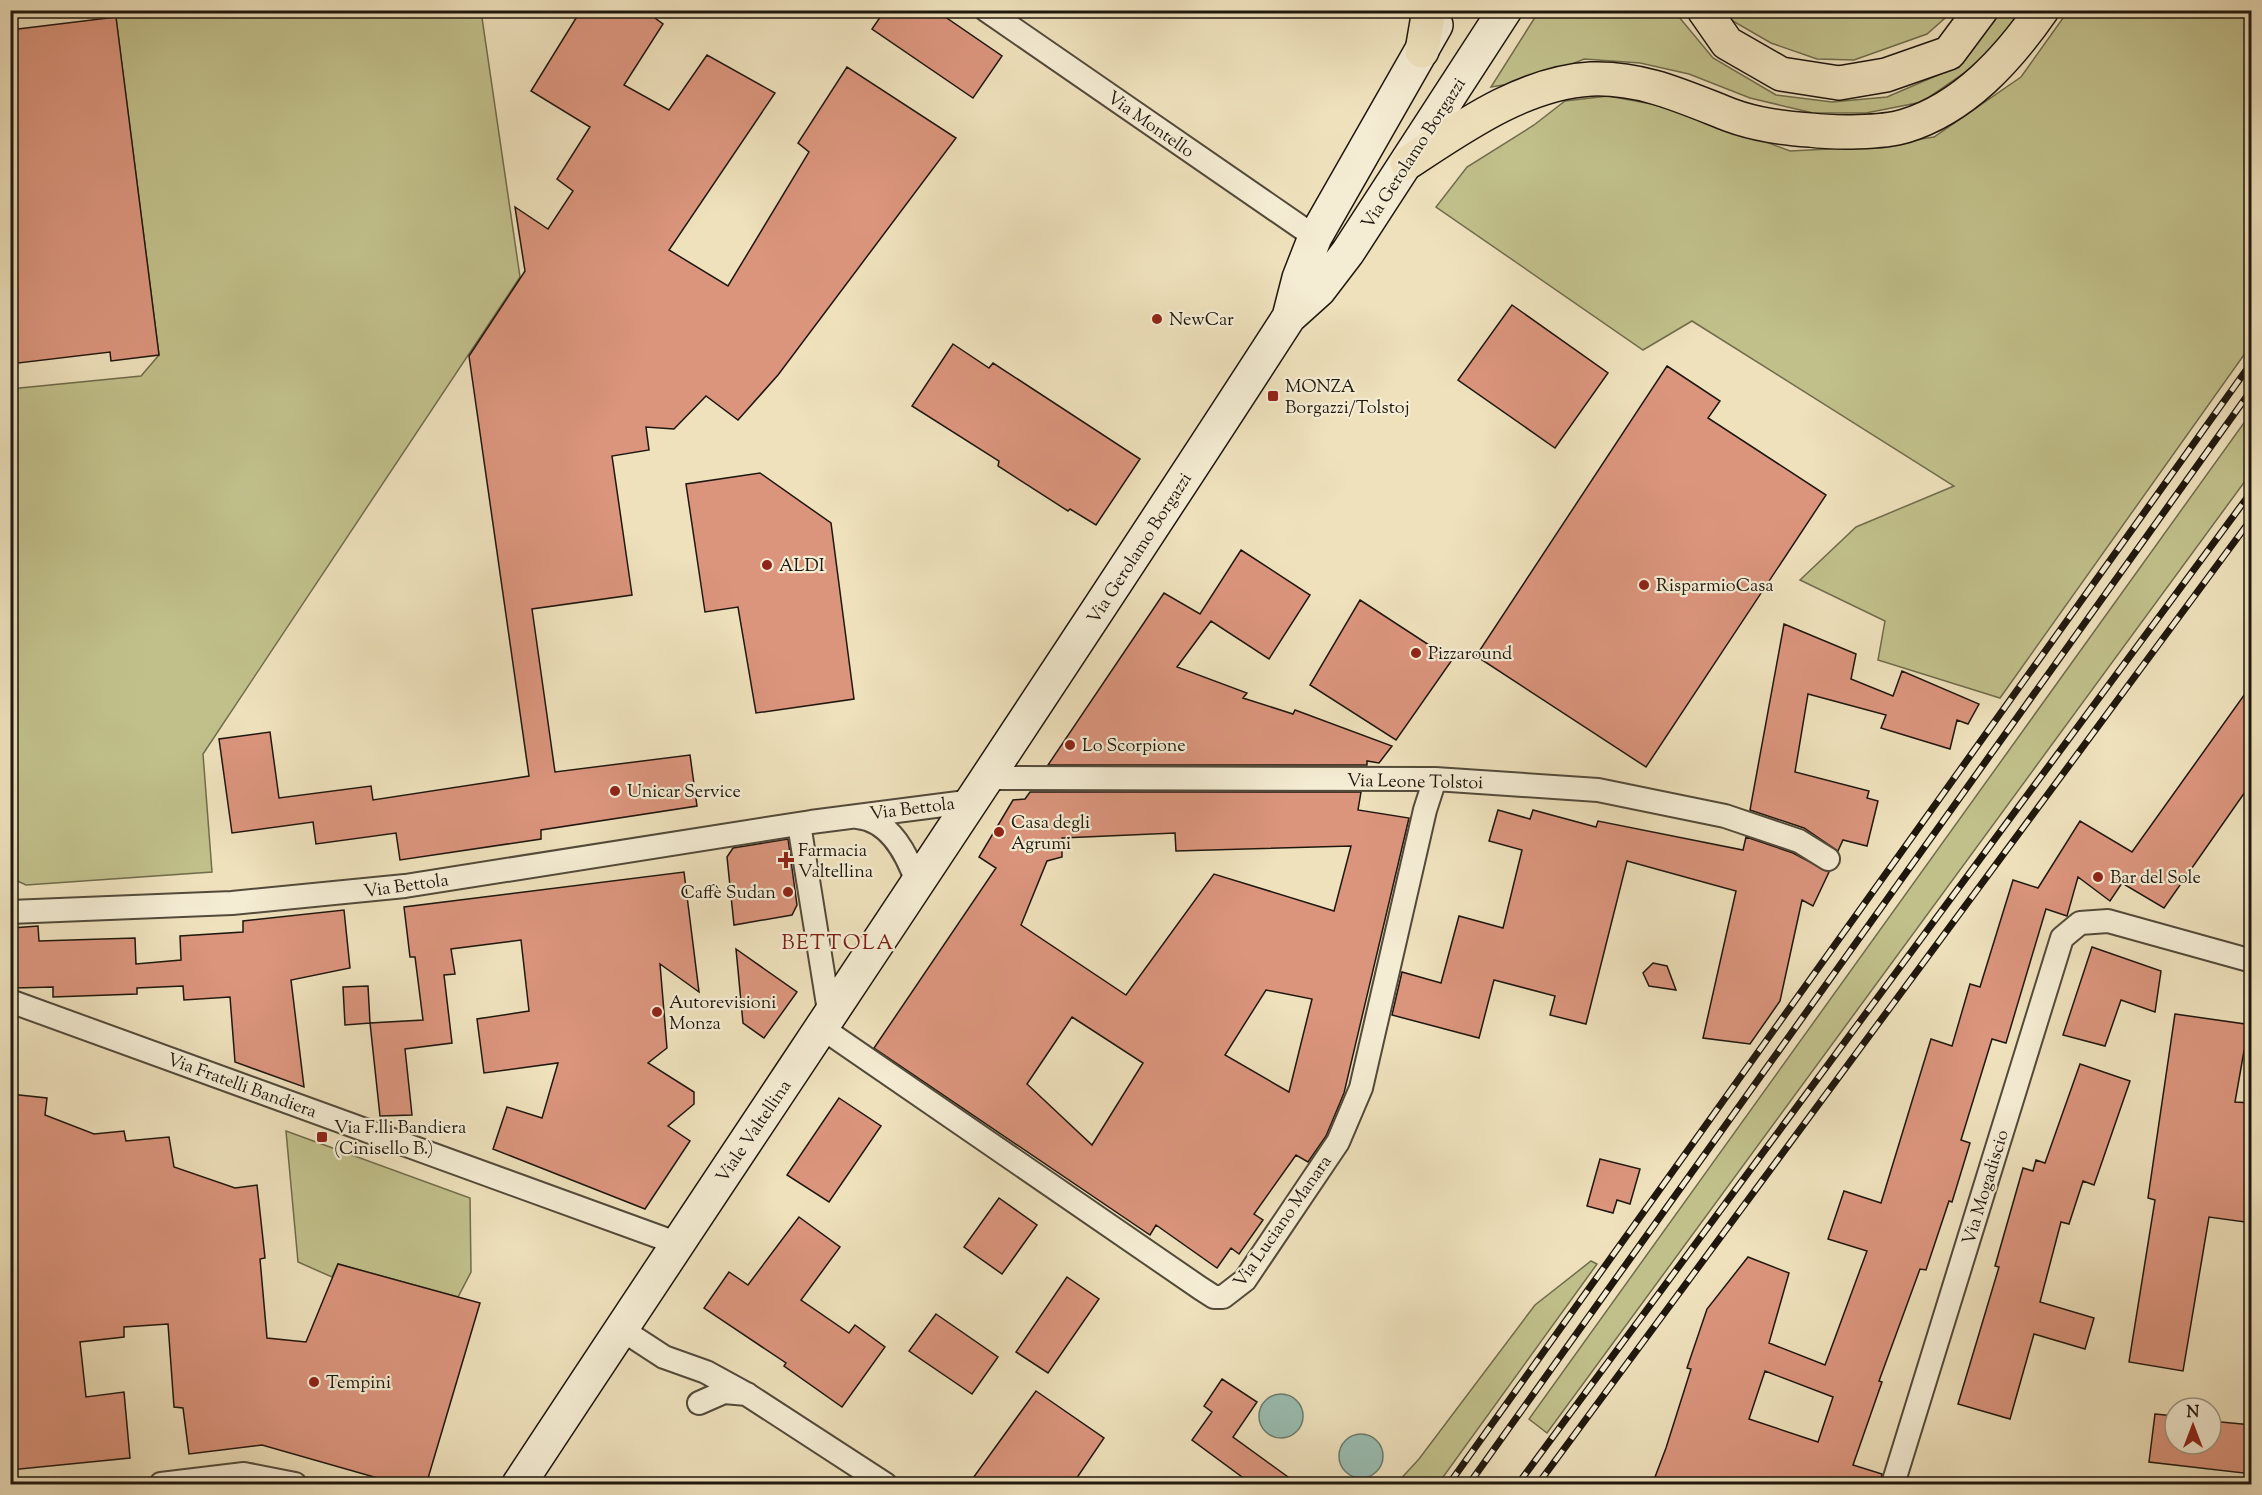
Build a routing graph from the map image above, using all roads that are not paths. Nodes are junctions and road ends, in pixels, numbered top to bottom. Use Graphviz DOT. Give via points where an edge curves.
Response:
graph roads {
  1 [pos="986,10"];
  2 [pos="1429,10"];
  3 [pos="1444,10"];
  4 [pos="1505,10"];
  5 [pos="1704,10"];
  6 [pos="1981,10"];
  7 [pos="2042,10"];
  8 [pos="1422,51"];
  9 [pos="1407,163"];
  10 [pos="1315,237"];
  11 [pos="1289,317"];
  12 [pos="1435,779"];
  13 [pos="982,789"];
  14 [pos="851,816"];
  15 [pos="799,824"];
  16 [pos="1828,859"];
  17 [pos="918,885"];
  18 [pos="10,912"];
  19 [pos="2252,961"];
  20 [pos="10,1001"];
  21 [pos="826,1023"];
  22 [pos="676,1243"];
  23 [pos="621,1329"];
  24 [pos="748,1395"];
  25 [pos="699,1403"];
  26 [pos="161,1485"];
  27 [pos="295,1485"];
  28 [pos="519,1485"];
  29 [pos="885,1485"];
  30 [pos="1893,1485"];
  1 -- 10 [label="street, Via Montello"];
  2 -- 8 [label="highway"];
  3 -- 8 [label="main road, Via Gerolamo Borgazzi"];
  4 -- 9 [label="main road, Via Gerolamo Borgazzi"];
  5 -- 6 [label="highway" via="1727,43 1781,74 1839,83 1886,75 1948,53"];
  7 -- 9 [label="highway" via="2019,44 1989,75 1947,106 1905,126 1830,132 1786,129 1731,115 1657,86 1591,79 1559,84 1499,106"];
  8 -- 10 [label="main road, Via Gerolamo Borgazzi"];
  9 -- 11 [label="main road, Via Gerolamo Borgazzi" via="1335,271"];
  10 -- 11 [label="main road, Via Gerolamo Borgazzi"];
  11 -- 13 [label="main road, Via Gerolamo Borgazzi"];
  12 -- 13 [label="street, Via Leone Tolstoi"];
  12 -- 16 [label="street, Via Leone Tolstoi" via="1598,790 1725,816 1799,841"];
  12 -- 21 [label="street, Via Luciano Manara" via="1361,1088 1338,1142 1245,1280 1223,1297 1214,1297 1200,1288"];
  13 -- 14 [label="street, Via Bettola"];
  13 -- 17 [label="main road, Viale Valtellina"];
  14 -- 15 [label="street, Via Bettola"];
  14 -- 17 [label="street, Via Bettola" via="875,821 887,831 907,857"];
  15 -- 18 [label="street, Via Bettola" via="405,886 231,903"];
  15 -- 21 [label="street"];
  17 -- 21 [label="main road, Viale Valtellina"];
  19 -- 30 [label="street, Via Mogadiscio" via="2108,921 2080,923 2062,938"];
  20 -- 22 [label="street, Via Fratelli Bandiera"];
  21 -- 22 [label="main road, Viale Valtellina"];
  22 -- 23 [label="main road, Viale Valtellina"];
  23 -- 24 [label="street" via="664,1357 705,1372"];
  23 -- 28 [label="main road, Viale Valtellina"];
  24 -- 25 [label="street" via="724,1392"];
  24 -- 29 [label="street"];
  26 -- 27 [label="street" via="244,1474"];
}
